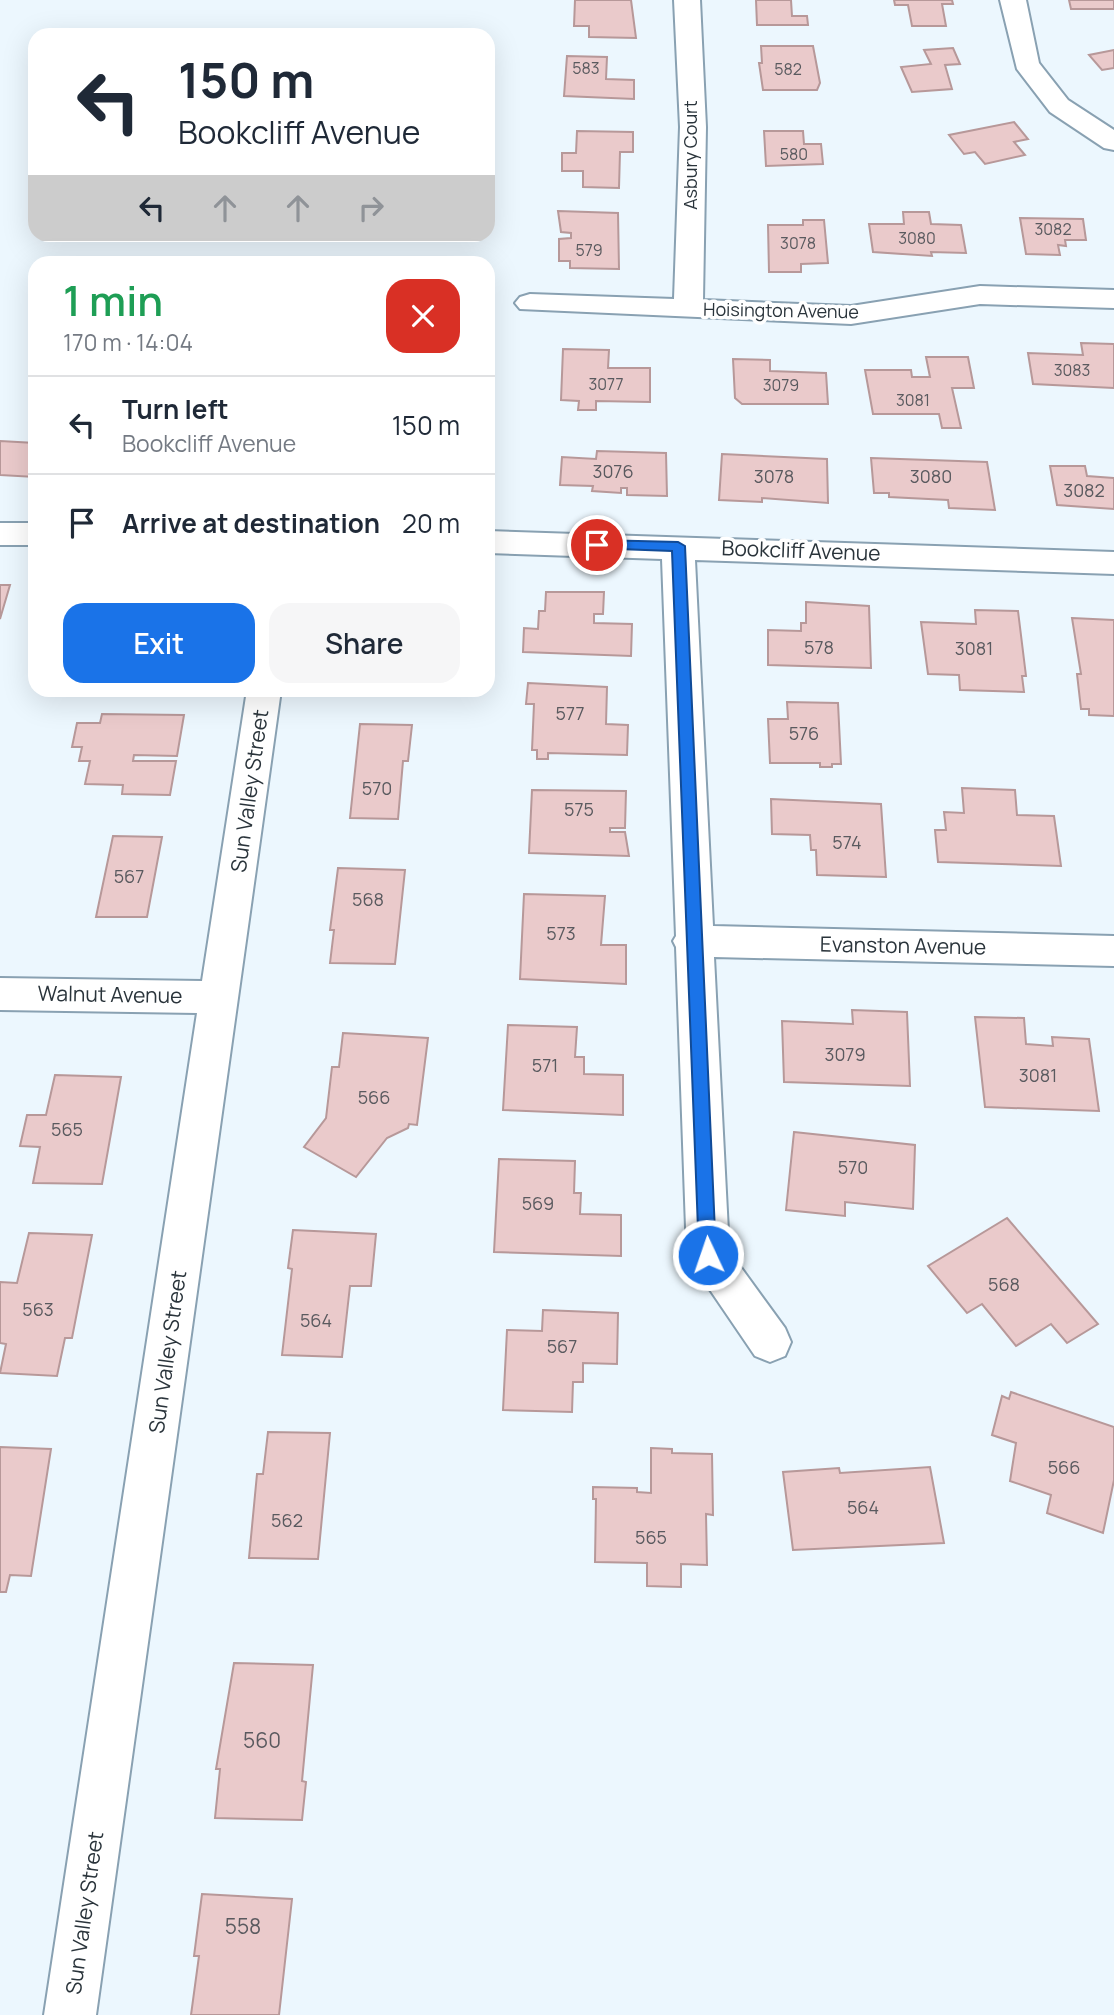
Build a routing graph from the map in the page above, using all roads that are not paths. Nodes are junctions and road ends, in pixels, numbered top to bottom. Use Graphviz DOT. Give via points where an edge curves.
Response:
graph roads {
  1 [pos="687,0"];
  2 [pos="1013,0"];
  3 [pos="1114,142"];
  4 [pos="1114,299"];
  5 [pos="530,303"];
  6 [pos="688,310"];
  7 [pos="0,534"];
  8 [pos="28,534"];
  9 [pos="495,542"];
  10 [pos="678,546"];
  11 [pos="1114,563"];
  12 [pos="263,697"];
  13 [pos="692,941"];
  14 [pos="1114,951"];
  15 [pos="0,994"];
  16 [pos="220,997"];
  17 [pos="770,1342"];
  18 [pos="70,2015"];
  1 -- 6 [label="street, Asbury Court" via="693,127"];
  2 -- 3 [label="street" via="1026,64 1059,106"];
  4 -- 6 [label="street, Hoisington Avenue" via="980,295 851,315"];
  5 -- 6 [label="street, Hoisington Avenue"];
  7 -- 8 [label="street"];
  9 -- 10 [label="street, Bookcliff Avenue"];
  10 -- 11 [label="street, Bookcliff Avenue"];
  10 -- 13 [label="street"];
  12 -- 16 [label="street, Sun Valley Street"];
  13 -- 14 [label="street, Evanston Avenue"];
  13 -- 17 [label="street" via="708,1255"];
  15 -- 16 [label="street, Walnut Avenue"];
  16 -- 18 [label="street, Sun Valley Street"];
}
